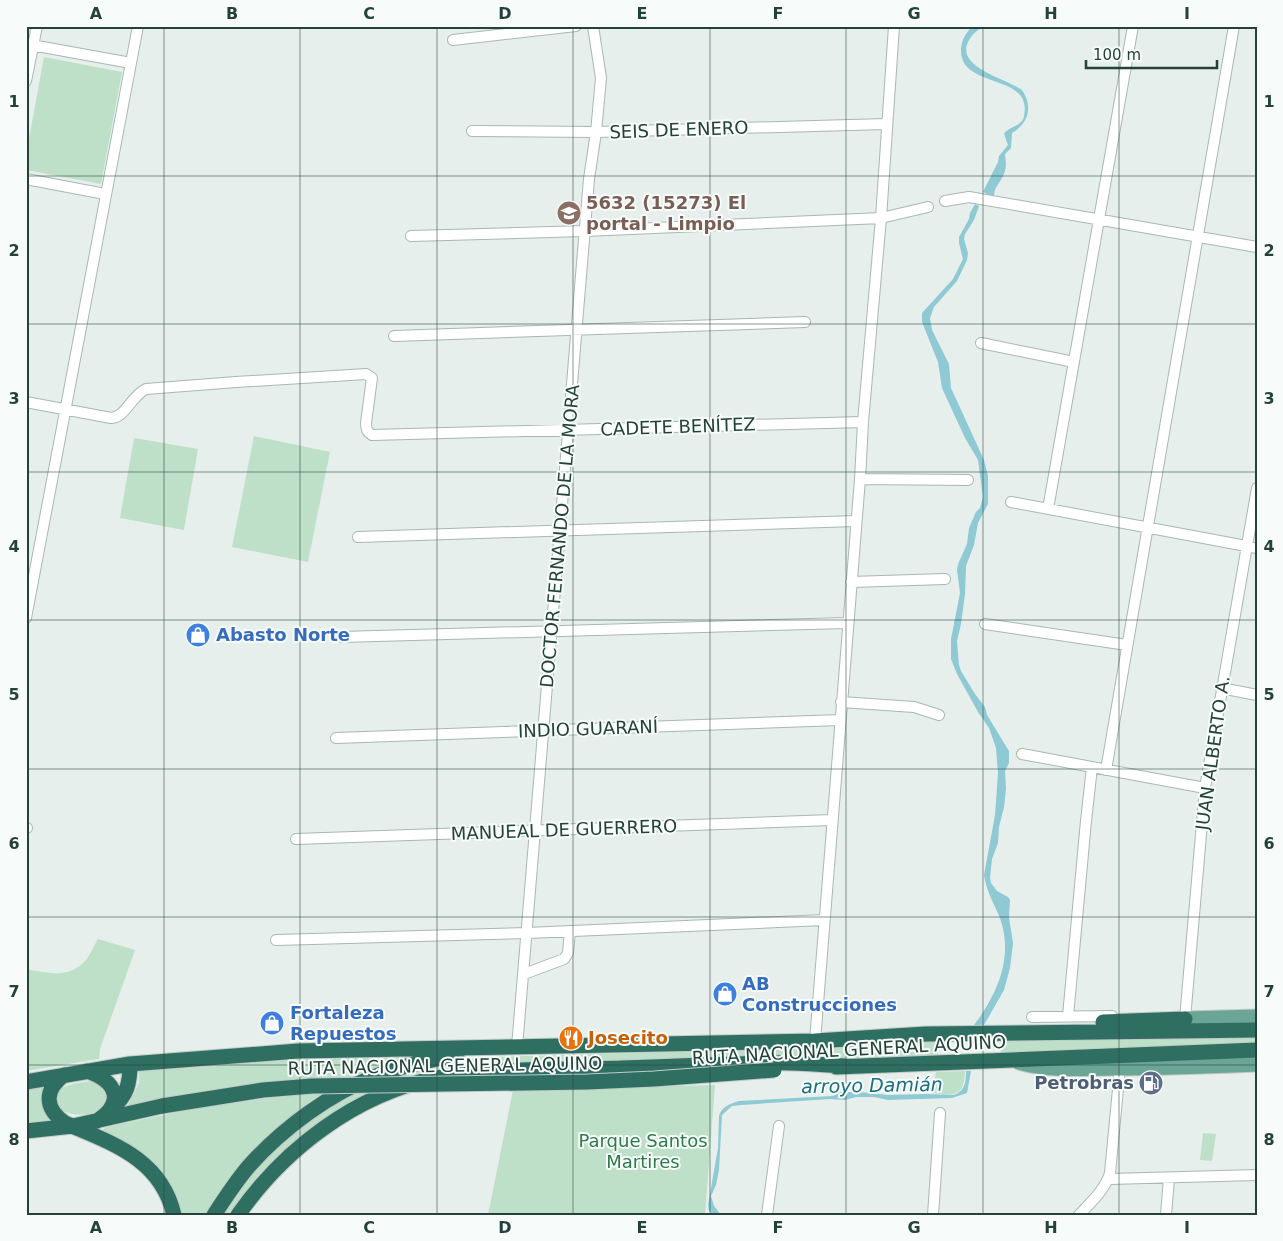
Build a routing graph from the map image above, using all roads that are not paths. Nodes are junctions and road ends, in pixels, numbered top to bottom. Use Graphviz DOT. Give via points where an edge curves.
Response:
graph roads {
  1 [pos="37,26"];
  2 [pos="138,26"];
  3 [pos="576,26"];
  4 [pos="593,26"];
  5 [pos="894,26"];
  6 [pos="1133,26"];
  7 [pos="1234,26"];
  8 [pos="453,40"];
  9 [pos="30,44"];
  10 [pos="130,63"];
  11 [pos="26,81"];
  12 [pos="886,124"];
  13 [pos="472,131"];
  14 [pos="596,132"];
  15 [pos="26,179"];
  16 [pos="105,194"];
  17 [pos="945,201"];
  18 [pos="928,207"];
  19 [pos="881,218"];
  20 [pos="1099,220"];
  21 [pos="585,231"];
  22 [pos="411,236"];
  23 [pos="1198,237"];
  24 [pos="1257,248"];
  25 [pos="805,322"];
  26 [pos="577,330"];
  27 [pos="394,336"];
  28 [pos="981,343"];
  29 [pos="1074,362"];
  30 [pos="26,402"];
  31 [pos="66,410"];
  32 [pos="863,422"];
  33 [pos="569,430"];
  34 [pos="860,479"];
  35 [pos="968,480"];
  36 [pos="1257,488"];
  37 [pos="1010,502"];
  38 [pos="1048,509"];
  39 [pos="856,521"];
  40 [pos="1148,528"];
  41 [pos="561,531"];
  42 [pos="358,537"];
  43 [pos="1252,547"];
  44 [pos="945,579"];
  45 [pos="850,582"];
  46 [pos="26,618"];
  47 [pos="847,623"];
  48 [pos="985,624"];
  49 [pos="552,631"];
  50 [pos="341,638"];
  51 [pos="1127,645"];
  52 [pos="1221,688"];
  53 [pos="1257,695"];
  54 [pos="841,702"];
  55 [pos="939,715"];
  56 [pos="840,720"];
  57 [pos="544,731"];
  58 [pos="336,738"];
  59 [pos="1022,754"];
  60 [pos="1092,767"];
  61 [pos="1106,770"];
  62 [pos="1205,788"];
  63 [pos="832,820"];
  64 [pos="536,831"];
  65 [pos="296,839"];
  66 [pos="824,920"];
  67 [pos="570,931"];
  68 [pos="527,933"];
  69 [pos="276,940"];
  70 [pos="524,974"];
  71 [pos="1032,1016"];
  72 [pos="1068,1016"];
  73 [pos="1185,1017"];
  74 [pos="1257,1017"];
  75 [pos="1257,1030"];
  76 [pos="1051,1033"];
  77 [pos="815,1041"];
  78 [pos="514,1047"];
  79 [pos="1257,1050"];
  80 [pos="1102,1057"];
  81 [pos="1013,1060"];
  82 [pos="130,1064"];
  83 [pos="1257,1064"];
  84 [pos="845,1066"];
  85 [pos="1120,1068"];
  86 [pos="87,1071"];
  87 [pos="64,1075"];
  88 [pos="26,1082"];
  89 [pos="109,1111"];
  90 [pos="940,1113"];
  91 [pos="96,1122"];
  92 [pos="73,1126"];
  93 [pos="779,1126"];
  94 [pos="26,1131"];
  95 [pos="1257,1175"];
  96 [pos="1169,1178"];
  97 [pos="1109,1179"];
  98 [pos="174,1215"];
  99 [pos="214,1215"];
  100 [pos="238,1215"];
  101 [pos="767,1215"];
  102 [pos="932,1215"];
  103 [pos="1079,1215"];
  104 [pos="1166,1215"];
  1 -- 9 [label="street"];
  2 -- 10 [label="street"];
  3 -- 8 [label="street"];
  4 -- 14 [label="street, DOCTOR FERNANDO DE LA MORA" via="601,78"];
  5 -- 12 [label="street"];
  6 -- 20 [label="street"];
  7 -- 23 [label="street"];
  9 -- 10 [label="street"];
  9 -- 11 [label="street"];
  10 -- 16 [label="street"];
  12 -- 14 [label="street, SEIS DE ENERO"];
  12 -- 19 [label="street"];
  13 -- 14 [label="street, SEIS DE ENERO"];
  14 -- 21 [label="street, DOCTOR FERNANDO DE LA MORA"];
  15 -- 16 [label="street"];
  16 -- 31 [label="street"];
  17 -- 20 [label="street" via="969,197"];
  18 -- 19 [label="street"];
  19 -- 21 [label="street"];
  19 -- 32 [label="street"];
  20 -- 23 [label="street"];
  20 -- 29 [label="street"];
  21 -- 22 [label="street"];
  21 -- 26 [label="street, DOCTOR FERNANDO DE LA MORA"];
  23 -- 24 [label="street"];
  23 -- 40 [label="street"];
  25 -- 26 [label="street"];
  26 -- 27 [label="street"];
  26 -- 33 [label="street, DOCTOR FERNANDO DE LA MORA"];
  28 -- 29 [label="street"];
  29 -- 38 [label="street"];
  30 -- 31 [label="street"];
  31 -- 33 [label="street, CADETE BENÍTEZ" via="117,418 139,392 146,389 366,374 372,378 366,428 372,435"];
  31 -- 46 [label="street"];
  32 -- 33 [label="street, CADETE BENÍTEZ"];
  32 -- 34 [label="street"];
  33 -- 41 [label="street, DOCTOR FERNANDO DE LA MORA"];
  34 -- 35 [label="street"];
  34 -- 39 [label="street"];
  36 -- 43 [label="street, JUAN ALBERTO A."];
  37 -- 38 [label="street"];
  38 -- 40 [label="street"];
  39 -- 41 [label="street"];
  39 -- 45 [label="street"];
  40 -- 43 [label="street"];
  40 -- 51 [label="street"];
  41 -- 42 [label="street"];
  41 -- 49 [label="street, DOCTOR FERNANDO DE LA MORA"];
  43 -- 52 [label="street, JUAN ALBERTO A."];
  44 -- 45 [label="street"];
  45 -- 47 [label="street"];
  47 -- 49 [label="street"];
  47 -- 54 [label="street"];
  48 -- 51 [label="street"];
  49 -- 50 [label="street"];
  49 -- 57 [label="street, DOCTOR FERNANDO DE LA MORA"];
  51 -- 61 [label="street"];
  52 -- 53 [label="street"];
  52 -- 62 [label="street, JUAN ALBERTO A."];
  54 -- 55 [label="street" via="914,707"];
  54 -- 56 [label="street"];
  56 -- 57 [label="street, INDIO GUARANÍ"];
  56 -- 63 [label="street"];
  57 -- 58 [label="street, INDIO GUARANÍ"];
  57 -- 64 [label="street, DOCTOR FERNANDO DE LA MORA"];
  59 -- 60 [label="street"];
  60 -- 61 [label="street"];
  60 -- 72 [label="street"];
  61 -- 62 [label="street"];
  62 -- 73 [label="street, JUAN ALBERTO A."];
  63 -- 64 [label="street, MANUEAL DE GUERRERO"];
  63 -- 66 [label="street"];
  64 -- 65 [label="street, MANUEAL DE GUERRERO"];
  64 -- 68 [label="street, DOCTOR FERNANDO DE LA MORA"];
  66 -- 67 [label="street"];
  66 -- 77 [label="street"];
  67 -- 68 [label="street"];
  67 -- 70 [label="street" via="568,953 564,959"];
  68 -- 69 [label="street"];
  68 -- 70 [label="street, DOCTOR FERNANDO DE LA MORA"];
  70 -- 78 [label="street, DOCTOR FERNANDO DE LA MORA"];
  71 -- 72 [label="street"];
  72 -- 73 [label="street"];
  73 -- 74 [label="main road"];
  73 -- 76 [label="highway" via="1085,1022"];
  75 -- 76 [label="highway, RUTA NACIONAL GENERAL AQUINO"];
  76 -- 77 [label="highway, RUTA NACIONAL GENERAL AQUINO" via="926,1034"];
  77 -- 78 [label="highway, RUTA NACIONAL GENERAL AQUINO"];
  78 -- 82 [label="highway, RUTA NACIONAL GENERAL AQUINO" via="298,1051"];
  78 -- 99 [label="highway" via="423,1061 351,1087 316,1108 277,1138 249,1166"];
  79 -- 80 [label="highway, RUTA NACIONAL GENERAL AQUINO"];
  80 -- 81 [label="highway, RUTA NACIONAL GENERAL AQUINO"];
  80 -- 83 [label="main road"];
  81 -- 84 [label="highway, RUTA NACIONAL GENERAL AQUINO"];
  81 -- 85 [label="main road" via="1059,1069"];
  82 -- 86 [label="highway, RUTA NACIONAL GENERAL AQUINO"];
  82 -- 89 [label="highway" via="129,1086"];
  83 -- 85 [label="main road"];
  84 -- 91 [label="highway, RUTA NACIONAL GENERAL AQUINO, bridge" via="587,1082 312,1086 263,1090 162,1106"];
  84 -- 100 [label="highway" via="775,1062 515,1071 434,1079 379,1097 322,1129 273,1172"];
  85 -- 97 [label="street"];
  86 -- 87 [label="highway, RUTA NACIONAL GENERAL AQUINO"];
  86 -- 89 [label="highway" via="100,1076 112,1087 114,1101"];
  87 -- 88 [label="highway, RUTA NACIONAL GENERAL AQUINO"];
  87 -- 92 [label="highway" via="51,1088 48,1098 57,1117"];
  89 -- 91 [label="highway"];
  90 -- 102 [label="street"];
  91 -- 92 [label="highway, RUTA NACIONAL GENERAL AQUINO"];
  92 -- 94 [label="highway, RUTA NACIONAL GENERAL AQUINO"];
  92 -- 98 [label="highway" via="118,1146 141,1161 158,1179"];
  93 -- 101 [label="street"];
  95 -- 96 [label="street"];
  96 -- 97 [label="street"];
  96 -- 104 [label="street"];
  97 -- 103 [label="street"];
}
